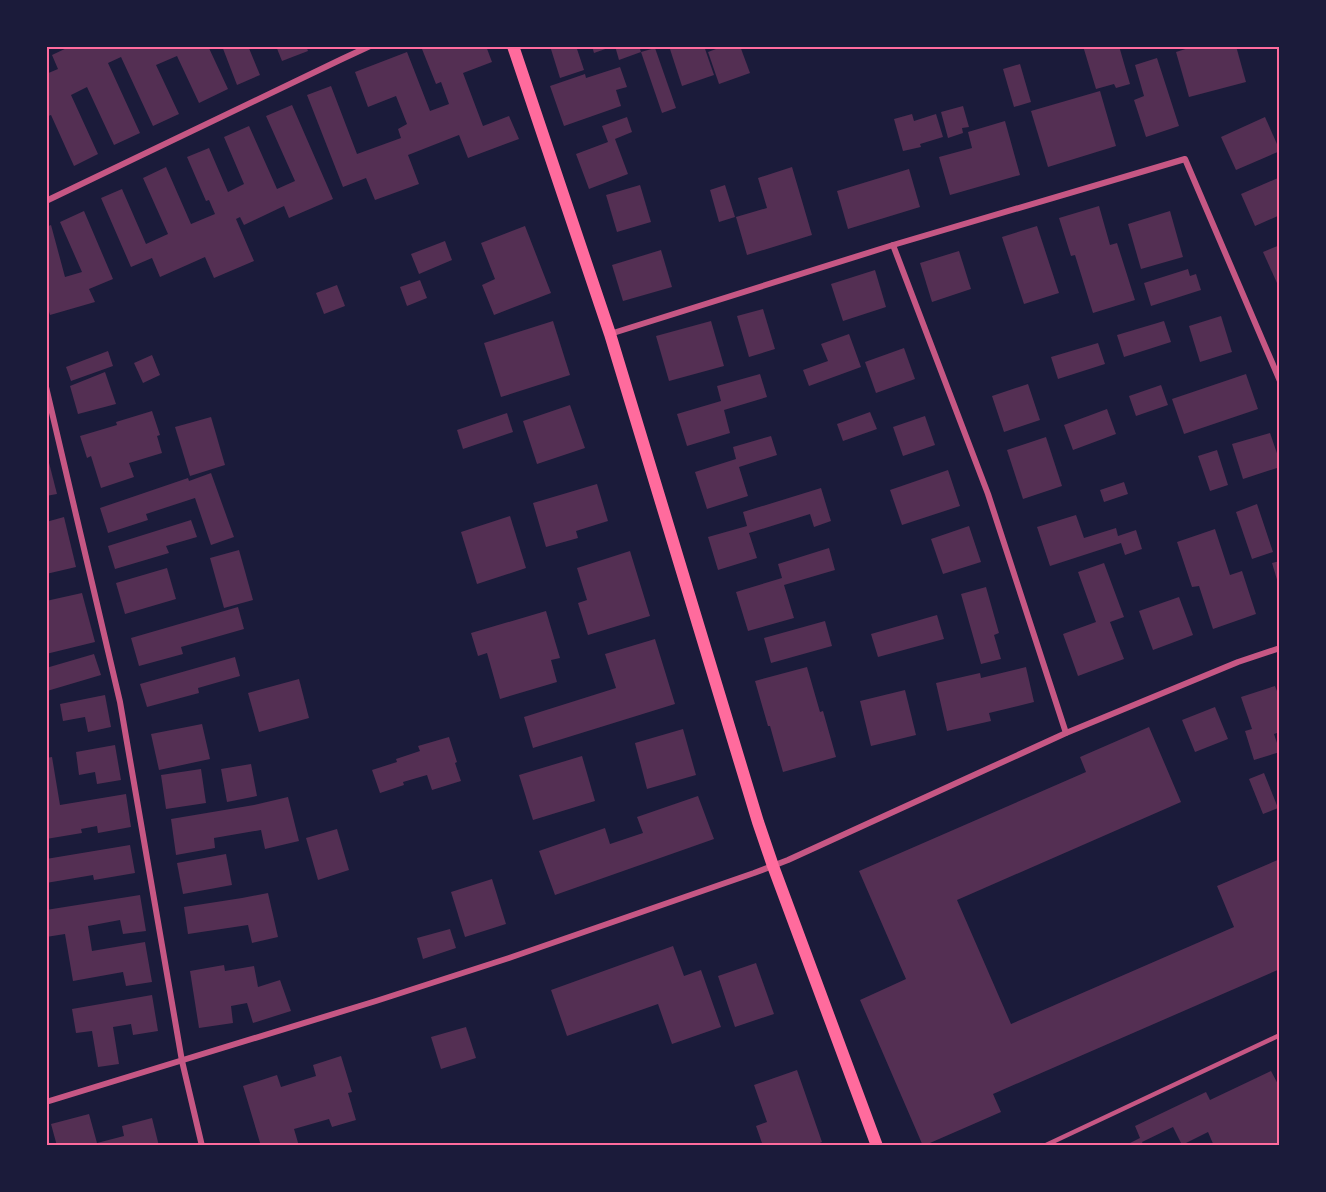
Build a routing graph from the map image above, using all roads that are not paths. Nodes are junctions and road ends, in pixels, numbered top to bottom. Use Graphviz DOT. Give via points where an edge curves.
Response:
graph roads {
  1 [pos="370,46"];
  2 [pos="513,46"];
  3 [pos="46,201"];
  4 [pos="893,245"];
  5 [pos="610,334"];
  6 [pos="1280,381"];
  7 [pos="46,387"];
  8 [pos="1280,648"];
  9 [pos="1066,733"];
  10 [pos="773,866"];
  11 [pos="1280,1035"];
  12 [pos="182,1061"];
  13 [pos="46,1102"];
  14 [pos="202,1146"];
  15 [pos="877,1146"];
  16 [pos="1044,1146"];
  1 -- 3 [label="street"];
  2 -- 5 [label="main road"];
  4 -- 5 [label="street"];
  4 -- 6 [label="street" via="1185,159"];
  4 -- 9 [label="street" via="988,494"];
  5 -- 10 [label="main road"];
  7 -- 12 [label="street" via="120,702"];
  8 -- 9 [label="street"];
  9 -- 10 [label="street"];
  10 -- 12 [label="street" via="509,958"];
  10 -- 15 [label="main road"];
  11 -- 16 [label="lane"];
  12 -- 13 [label="street"];
  12 -- 14 [label="street"];
}
